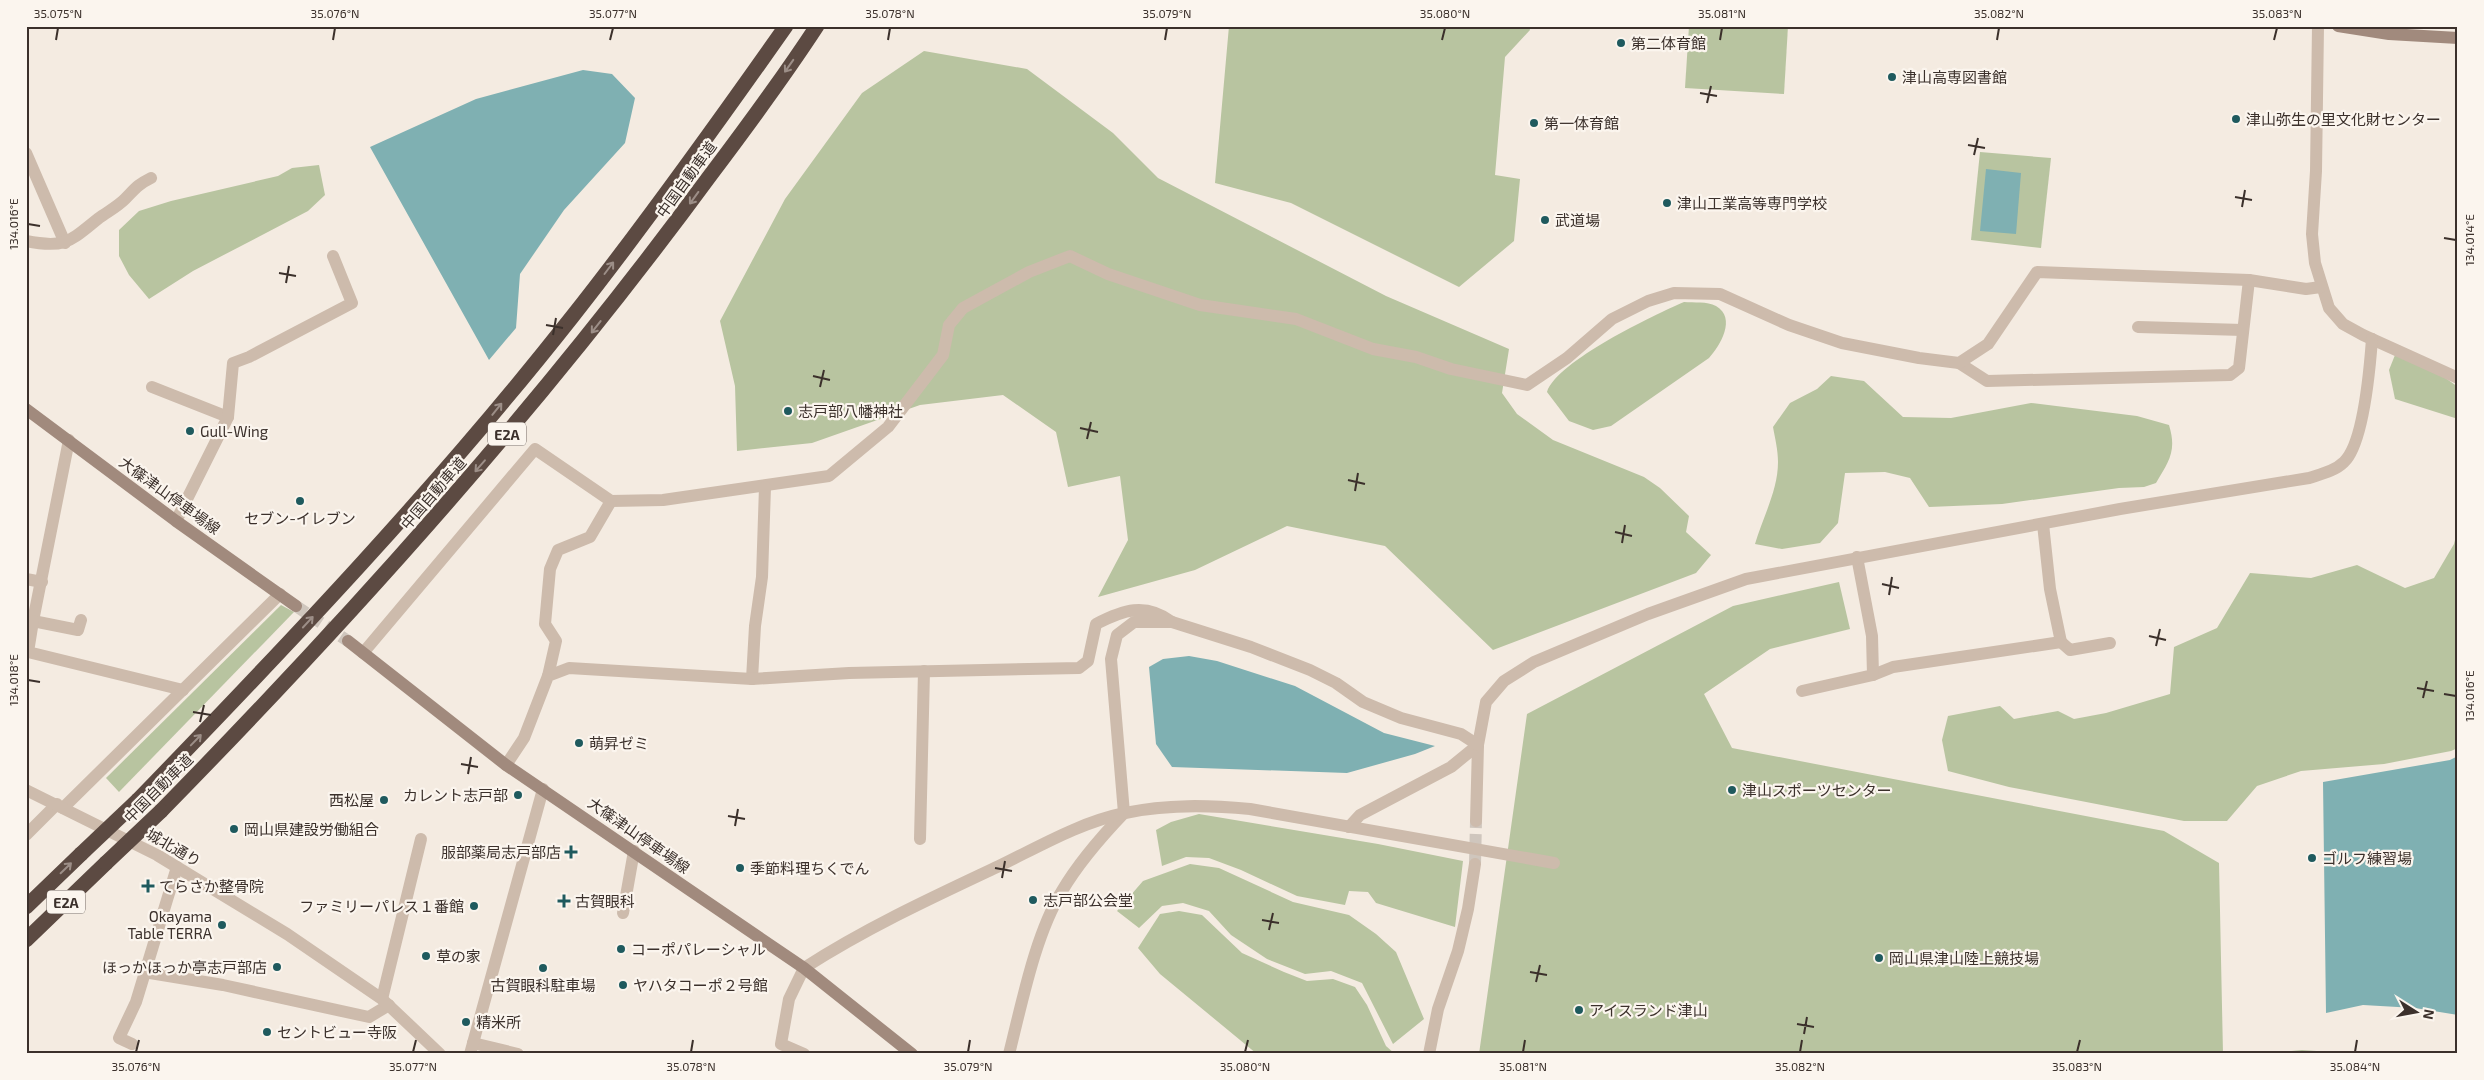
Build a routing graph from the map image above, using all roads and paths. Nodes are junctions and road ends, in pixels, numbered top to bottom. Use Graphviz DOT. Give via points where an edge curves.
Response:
graph roads {
  1 [pos="786,26"];
  2 [pos="817,26"];
  3 [pos="2318,26"];
  4 [pos="2338,26"];
  5 [pos="2458,38"];
  6 [pos="26,152"];
  7 [pos="151,178"];
  8 [pos="26,241"];
  9 [pos="65,243"];
  10 [pos="332,256"];
  11 [pos="2249,280"];
  12 [pos="2321,287"];
  13 [pos="2138,327"];
  14 [pos="2243,330"];
  15 [pos="2372,339"];
  16 [pos="1959,363"];
  17 [pos="2458,378"];
  18 [pos="152,387"];
  19 [pos="26,409"];
  20 [pos="228,417"];
  21 [pos="69,440"];
  22 [pos="765,487"];
  23 [pos="611,500"];
  24 [pos="176,521"];
  25 [pos="2043,524"];
  26 [pos="1857,557"];
  27 [pos="26,578"];
  28 [pos="42,582"];
  29 [pos="280,594"];
  30 [pos="296,606"];
  31 [pos="81,620"];
  32 [pos="34,621"];
  33 [pos="1172,622"];
  34 [pos="348,641"];
  35 [pos="2061,642"];
  36 [pos="2110,643"];
  37 [pos="363,653"];
  38 [pos="924,671"];
  39 [pos="1873,675"];
  40 [pos="548,676"];
  41 [pos="752,679"];
  42 [pos="183,690"];
  43 [pos="1802,691"];
  44 [pos="1478,745"];
  45 [pos="506,765"];
  46 [pos="543,789"];
  47 [pos="26,790"];
  48 [pos="60,806"];
  49 [pos="1124,813"];
  50 [pos="1476,821"];
  51 [pos="1349,827"];
  52 [pos="26,835"];
  53 [pos="421,839"];
  54 [pos="920,839"];
  55 [pos="634,851"];
  56 [pos="1474,864"];
  57 [pos="1554,864"];
  58 [pos="178,867"];
  59 [pos="26,907"];
  60 [pos="622,913"];
  61 [pos="26,940"];
  62 [pos="804,968"];
  63 [pos="144,972"];
  64 [pos="385,1002"];
  65 [pos="132,1044"];
  66 [pos="472,1048"];
  67 [pos="440,1054"];
  68 [pos="518,1054"];
  69 [pos="804,1054"];
  70 [pos="912,1054"];
  71 [pos="1009,1054"];
  72 [pos="1429,1054"];
  59 -- 1 [label="highway, 中国自動車道 / E2A, one-way, bridge" via="138,800 324,605 492,414 647,219"];
  2 -- 61 [label="highway, 中国自動車道 / E2A, one-way, bridge" via="668,233 514,426 345,619 161,811"];
  3 -- 12 [label="street" via="2312,234"];
  4 -- 5 [label="main road" via="2389,34"];
  6 -- 9 [label="street"];
  7 -- 9 [label="street" via="136,185 124,200 83,233"];
  8 -- 9 [label="street" via="46,245"];
  10 -- 20 [label="street" via="352,303 233,363"];
  11 -- 12 [label="street" via="2306,289"];
  11 -- 14 [label="street"];
  11 -- 16 [label="street" via="2036,272 1988,344"];
  12 -- 15 [label="street" via="2329,308 2343,324"];
  13 -- 14 [label="street"];
  14 -- 16 [label="street" via="2239,368 2230,375 1987,381"];
  15 -- 17 [label="street"];
  15 -- 25 [label="street" via="2355,443 2345,461 2330,471 2309,478"];
  16 -- 22 [label="street" via="1842,343 1790,325 1720,294 1674,293 1648,301 1612,319 1567,358 1527,385 1373,349 1296,319 1200,305 1108,274 1070,256 1029,272 962,308 949,325 943,355 888,427 837,470 829,476"];
  18 -- 20 [label="street"];
  19 -- 21 [label="main road, 大篠津山停車場線"];
  20 -- 24 [label="street"];
  21 -- 24 [label="main road, 大篠津山停車場線"];
  21 -- 28 [label="street"];
  22 -- 23 [label="street" via="663,500"];
  22 -- 41 [label="street" via="762,577"];
  23 -- 37 [label="street" via="535,449"];
  23 -- 40 [label="street" via="590,537 558,550 550,569 545,624 556,641"];
  24 -- 29 [label="main road, 大篠津山停車場線"];
  25 -- 26 [label="street"];
  25 -- 35 [label="street" via="2050,589"];
  26 -- 39 [label="street" via="1872,636"];
  26 -- 44 [label="street" via="1746,579 1648,614 1534,662 1504,681 1486,702"];
  27 -- 28 [label="street"];
  28 -- 32 [label="street"];
  29 -- 30 [label="main road, 大篠津山停車場線"];
  29 -- 42 [label="street"];
  31 -- 32 [label="street" via="78,630"];
  32 -- 42 [label="street" via="28,652"];
  33 -- 38 [label="street" via="1159,612 1137,610 1116,613 1096,624 1088,661 1079,668"];
  33 -- 44 [label="street" via="1310,670 1363,702 1400,718 1461,734"];
  33 -- 49 [label="street" via="1134,622 1117,635 1112,659"];
  34 -- 37 [label="main road, 大篠津山停車場線"];
  35 -- 36 [label="street" via="2070,650"];
  35 -- 39 [label="street" via="1894,667"];
  37 -- 45 [label="main road, 大篠津山停車場線"];
  38 -- 41 [label="street"];
  38 -- 54 [label="street"];
  39 -- 43 [label="street"];
  40 -- 41 [label="street" via="569,668"];
  40 -- 45 [label="street" via="524,738"];
  42 -- 48 [label="street"];
  44 -- 50 [label="street"];
  44 -- 51 [label="street" via="1451,767 1360,815"];
  45 -- 46 [label="main road, 大篠津山停車場線"];
  46 -- 55 [label="main road, 大篠津山停車場線"];
  46 -- 66 [label="street"];
  47 -- 48 [label="street, 城北通り"];
  48 -- 52 [label="street"];
  48 -- 58 [label="street, 城北通り"];
  49 -- 51 [label="street" via="1207,805 1250,809"];
  49 -- 62 [label="street" via="1075,829 909,909 834,948"];
  49 -- 71 [label="street" via="1099,839 1061,891 1042,936"];
  51 -- 57 [label="street"];
  53 -- 64 [label="street"];
  55 -- 60 [label="street"];
  55 -- 62 [label="main road, 大篠津山停車場線"];
  56 -- 72 [label="street" via="1468,909 1438,1009"];
  58 -- 63 [label="street"];
  58 -- 64 [label="street, 城北通り" via="287,934"];
  62 -- 69 [label="street" via="789,999 781,1044"];
  62 -- 70 [label="main road, 大篠津山停車場線"];
  63 -- 64 [label="street" via="223,985 369,1017"];
  63 -- 65 [label="street" via="136,1002 119,1038"];
  64 -- 67 [label="street, 城北通り"];
  66 -- 68 [label="street"];
}
